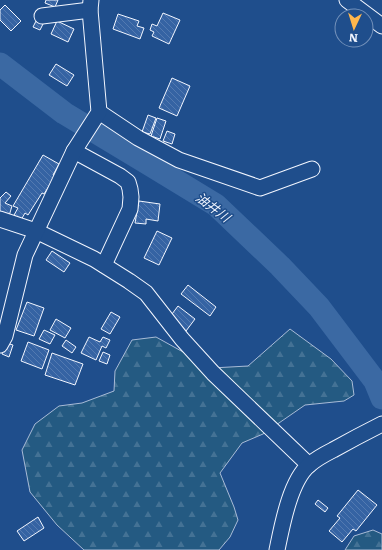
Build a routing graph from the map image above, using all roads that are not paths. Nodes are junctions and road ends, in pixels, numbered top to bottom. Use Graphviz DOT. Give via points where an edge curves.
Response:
graph roads {
  1 [pos="347,0"];
  2 [pos="90,5"];
  3 [pos="42,16"];
  4 [pos="382,26"];
  5 [pos="95,118"];
  6 [pos="76,148"];
  7 [pos="312,169"];
  8 [pos="0,219"];
  9 [pos="36,231"];
  10 [pos="104,265"];
  11 [pos="0,345"];
  12 [pos="382,424"];
  13 [pos="309,465"];
  14 [pos="277,550"];
  1 -- 4 [label="street"];
  2 -- 3 [label="street"];
  2 -- 5 [label="street"];
  5 -- 6 [label="street"];
  5 -- 7 [label="street" via="179,160 260,188"];
  6 -- 9 [label="street"];
  6 -- 10 [label="street" via="128,182 130,189 130,209"];
  8 -- 9 [label="street"];
  9 -- 10 [label="street"];
  9 -- 11 [label="street" via="25,255 5,336"];
  10 -- 13 [label="street" via="146,293 213,373"];
  12 -- 13 [label="street"];
  13 -- 14 [label="street" via="295,485 289,500"];
}
